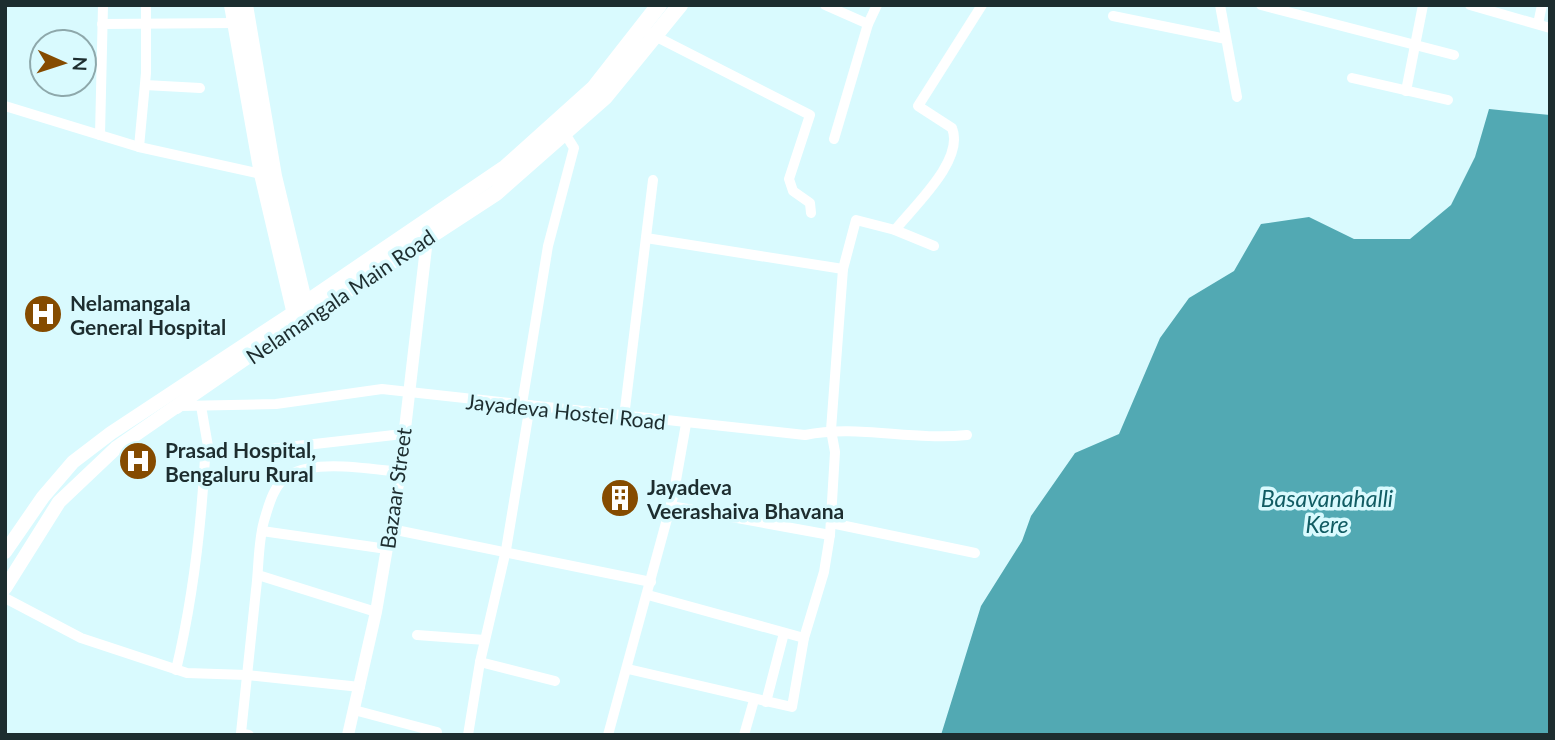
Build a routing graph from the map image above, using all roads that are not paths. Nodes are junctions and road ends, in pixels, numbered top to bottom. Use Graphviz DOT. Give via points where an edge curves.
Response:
graph roads {
  1 [pos="103,5"];
  2 [pos="146,5"];
  3 [pos="232,5"];
  4 [pos="245,5"];
  5 [pos="659,5"];
  6 [pos="680,5"];
  7 [pos="825,5"];
  8 [pos="877,5"];
  9 [pos="982,5"];
  10 [pos="1220,5"];
  11 [pos="1261,5"];
  12 [pos="1423,5"];
  13 [pos="1470,5"];
  14 [pos="1542,5"];
  15 [pos="1113,16"];
  16 [pos="147,23"];
  17 [pos="235,23"];
  18 [pos="102,24"];
  19 [pos="868,24"];
  20 [pos="1544,26"];
  21 [pos="648,32"];
  22 [pos="1226,39"];
  23 [pos="1417,45"];
  24 [pos="1454,55"];
  25 [pos="1352,78"];
  26 [pos="145,85"];
  27 [pos="200,88"];
  28 [pos="1406,91"];
  29 [pos="1237,97"];
  30 [pos="1448,100"];
  31 [pos="5,106"];
  32 [pos="564,132"];
  33 [pos="100,135"];
  34 [pos="834,139"];
  35 [pos="139,146"];
  36 [pos="268,175"];
  37 [pos="653,180"];
  38 [pos="811,213"];
  39 [pos="895,230"];
  40 [pos="646,238"];
  41 [pos="427,239"];
  42 [pos="934,246"];
  43 [pos="843,270"];
  44 [pos="301,314"];
  45 [pos="407,391"];
  46 [pos="526,405"];
  47 [pos="201,406"];
  48 [pos="168,414"];
  49 [pos="624,417"];
  50 [pos="686,424"];
  51 [pos="831,430"];
  52 [pos="403,434"];
  53 [pos="967,435"];
  54 [pos="244,452"];
  55 [pos="400,472"];
  56 [pos="671,506"];
  57 [pos="831,523"];
  58 [pos="391,529"];
  59 [pos="262,531"];
  60 [pos="830,536"];
  61 [pos="387,550"];
  62 [pos="506,550"];
  63 [pos="5,552"];
  64 [pos="975,553"];
  65 [pos="258,575"];
  66 [pos="651,582"];
  67 [pos="5,588"];
  68 [pos="648,595"];
  69 [pos="5,598"];
  70 [pos="376,612"];
  71 [pos="784,633"];
  72 [pos="417,635"];
  73 [pos="804,638"];
  74 [pos="485,640"];
  75 [pos="480,662"];
  76 [pos="628,669"];
  77 [pos="176,670"];
  78 [pos="247,675"];
  79 [pos="555,681"];
  80 [pos="360,687"];
  81 [pos="754,700"];
  82 [pos="766,702"];
  83 [pos="354,710"];
  84 [pos="436,733"];
  85 [pos="249,735"];
  86 [pos="348,735"];
  87 [pos="450,735"];
  88 [pos="468,735"];
  89 [pos="608,735"];
  90 [pos="744,735"];
  1 -- 18 [label="street"];
  2 -- 16 [label="street"];
  3 -- 17 [label="main road"];
  4 -- 36 [label="main road"];
  5 -- 21 [label="main road"];
  6 -- 21 [label="main road, Nelamangala Main Road"];
  7 -- 19 [label="street"];
  8 -- 19 [label="street"];
  9 -- 39 [label="street" via="918,106 952,128 956,146 951,160"];
  10 -- 22 [label="street"];
  11 -- 23 [label="street"];
  12 -- 23 [label="street"];
  13 -- 20 [label="street"];
  14 -- 20 [label="street"];
  15 -- 22 [label="street"];
  16 -- 17 [label="street"];
  16 -- 18 [label="street"];
  16 -- 26 [label="street"];
  17 -- 36 [label="main road"];
  18 -- 33 [label="street"];
  19 -- 34 [label="street"];
  21 -- 32 [label="main road, Nelamangala Main Road" via="605,97"];
  21 -- 38 [label="street" via="810,114 789,179 793,191 810,203"];
  21 -- 44 [label="main road" via="506,167"];
  22 -- 29 [label="street"];
  23 -- 24 [label="street"];
  23 -- 28 [label="street"];
  25 -- 28 [label="street"];
  26 -- 27 [label="street"];
  26 -- 35 [label="street"];
  28 -- 30 [label="street"];
  31 -- 33 [label="street"];
  32 -- 41 [label="main road, Nelamangala Main Road" via="496,193"];
  32 -- 46 [label="street" via="574,148 548,246"];
  33 -- 35 [label="street"];
  35 -- 36 [label="street"];
  36 -- 44 [label="main road"];
  37 -- 40 [label="street"];
  39 -- 42 [label="street"];
  39 -- 43 [label="street" via="856,220"];
  40 -- 43 [label="street"];
  40 -- 49 [label="street"];
  41 -- 44 [label="main road, Nelamangala Main Road"];
  41 -- 45 [label="street, Bazaar Street"];
  43 -- 51 [label="street"];
  44 -- 48 [label="main road, Nelamangala Main Road"];
  44 -- 63 [label="main road" via="111,433 73,462"];
  45 -- 46 [label="street, Jayadeva Hostel Road"];
  45 -- 47 [label="street, Jayadeva Hostel Road" via="382,389 276,404"];
  45 -- 52 [label="street, Bazaar Street"];
  46 -- 49 [label="street, Jayadeva Hostel Road"];
  46 -- 62 [label="street"];
  47 -- 48 [label="street, Jayadeva Hostel Road" via="181,406"];
  47 -- 77 [label="street" via="209,452 188,619"];
  48 -- 67 [label="main road, Nelamangala Main Road" via="116,448 59,502"];
  49 -- 50 [label="street, Jayadeva Hostel Road"];
  50 -- 51 [label="street, Jayadeva Hostel Road" via="805,435"];
  50 -- 56 [label="street"];
  51 -- 53 [label="street, Jayadeva Hostel Road" via="933,439"];
  51 -- 57 [label="street" via="835,452"];
  52 -- 54 [label="street"];
  52 -- 55 [label="street, Bazaar Street"];
  55 -- 58 [label="street, Bazaar Street"];
  55 -- 59 [label="street" via="342,466 293,473 273,494"];
  56 -- 60 [label="street"];
  56 -- 66 [label="street"];
  57 -- 60 [label="street"];
  57 -- 64 [label="street"];
  58 -- 61 [label="street, Bazaar Street"];
  58 -- 62 [label="street"];
  59 -- 61 [label="street"];
  59 -- 65 [label="street"];
  60 -- 73 [label="street"];
  61 -- 70 [label="street, Bazaar Street"];
  62 -- 66 [label="street"];
  62 -- 74 [label="street"];
  65 -- 70 [label="street"];
  65 -- 78 [label="street"];
  66 -- 68 [label="street"];
  68 -- 71 [label="street"];
  68 -- 76 [label="street"];
  69 -- 77 [label="street" via="81,638"];
  70 -- 80 [label="street, Bazaar Street"];
  71 -- 73 [label="street"];
  71 -- 82 [label="street"];
  72 -- 74 [label="street"];
  73 -- 82 [label="street" via="792,707"];
  74 -- 75 [label="street"];
  75 -- 79 [label="street"];
  75 -- 88 [label="street"];
  76 -- 81 [label="street"];
  76 -- 89 [label="street"];
  77 -- 78 [label="street"];
  78 -- 80 [label="street"];
  78 -- 85 [label="street" via="241,733"];
  80 -- 83 [label="street, Bazaar Street"];
  81 -- 82 [label="street"];
  81 -- 90 [label="street"];
  83 -- 84 [label="street"];
  83 -- 86 [label="street, Bazaar Street"];
  84 -- 87 [label="street"];
}
